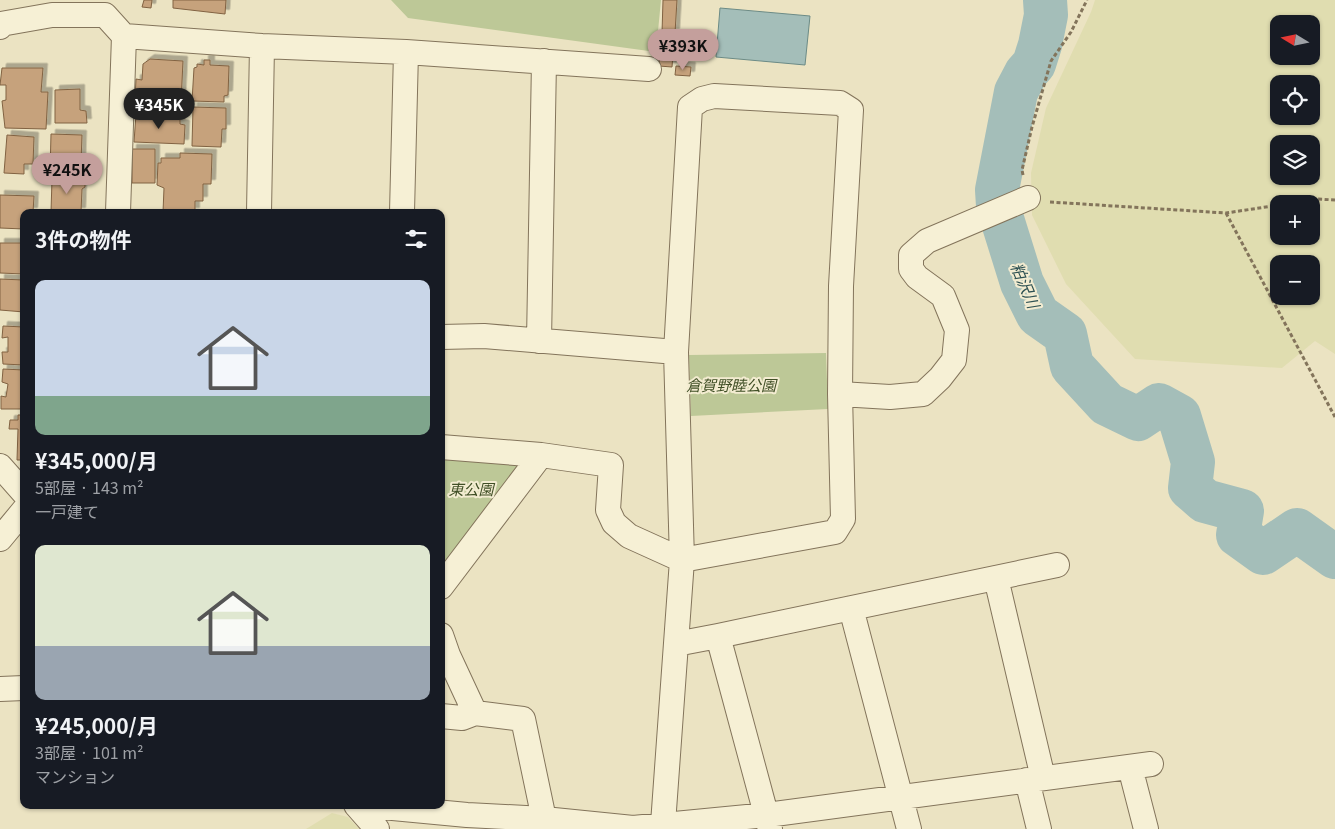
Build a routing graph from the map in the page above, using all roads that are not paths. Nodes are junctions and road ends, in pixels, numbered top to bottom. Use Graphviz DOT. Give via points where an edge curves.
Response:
graph roads {
  1 [pos="105,8"];
  2 [pos="0,21"];
  3 [pos="124,36"];
  4 [pos="262,46"];
  5 [pos="406,52"];
  6 [pos="544,61"];
  7 [pos="650,68"];
  8 [pos="1028,198"];
  9 [pos="118,209"];
  10 [pos="259,209"];
  11 [pos="402,209"];
  12 [pos="445,337"];
  13 [pos="538,341"];
  14 [pos="676,352"];
  15 [pos="840,394"];
  16 [pos="445,447"];
  17 [pos="541,456"];
  18 [pos="0,466"];
  19 [pos="20,488"];
  20 [pos="20,515"];
  21 [pos="0,539"];
  22 [pos="682,560"];
  23 [pos="1057,565"];
  24 [pos="996,578"];
  25 [pos="445,582"];
  26 [pos="851,608"];
  27 [pos="718,636"];
  28 [pos="676,644"];
  29 [pos="445,652"];
  30 [pos="20,688"];
  31 [pos="0,689"];
  32 [pos="475,713"];
  33 [pos="445,716"];
  34 [pos="1035,779"];
  35 [pos="901,797"];
  36 [pos="360,809"];
  37 [pos="386,809"];
  38 [pos="544,819"];
  39 [pos="469,822"];
  40 [pos="768,822"];
  41 [pos="663,824"];
  42 [pos="633,828"];
  43 [pos="377,829"];
  44 [pos="909,829"];
  45 [pos="1039,829"];
  46 [pos="1146,829"];
  1 -- 2 [label="street"];
  1 -- 3 [label="street"];
  3 -- 4 [label="street"];
  3 -- 9 [label="street"];
  4 -- 5 [label="street"];
  4 -- 10 [label="street"];
  5 -- 6 [label="street"];
  5 -- 11 [label="street"];
  6 -- 7 [label="street"];
  6 -- 13 [label="street"];
  8 -- 15 [label="street" via="927,241 911,255 911,269 943,296 957,330 954,360 940,378 922,394"];
  12 -- 13 [label="street" via="484,336"];
  13 -- 14 [label="street"];
  14 -- 15 [label="street" via="690,107 714,96 840,103 851,110 841,286"];
  14 -- 22 [label="street"];
  15 -- 22 [label="street" via="843,519 834,532"];
  16 -- 17 [label="street"];
  17 -- 22 [label="street" via="611,465 608,510 614,523 629,536"];
  17 -- 25 [label="street"];
  18 -- 19 [label="street"];
  20 -- 21 [label="street"];
  22 -- 28 [label="street"];
  23 -- 24 [label="street"];
  24 -- 26 [label="street"];
  24 -- 34 [label="street"];
  26 -- 27 [label="street"];
  26 -- 35 [label="street"];
  27 -- 28 [label="street"];
  27 -- 40 [label="street"];
  28 -- 41 [label="street"];
  29 -- 32 [label="street"];
  30 -- 31 [label="street"];
  32 -- 33 [label="street" via="462,718"];
  32 -- 38 [label="street" via="523,719"];
  34 -- 35 [label="street"];
  34 -- 45 [label="street"];
  34 -- 46 [label="street" via="1140,765"];
  35 -- 40 [label="street"];
  35 -- 44 [label="street"];
  36 -- 43 [label="street"];
  37 -- 39 [label="street"];
  38 -- 39 [label="street"];
  38 -- 42 [label="street"];
  40 -- 41 [label="street"];
  41 -- 42 [label="street"];
}
